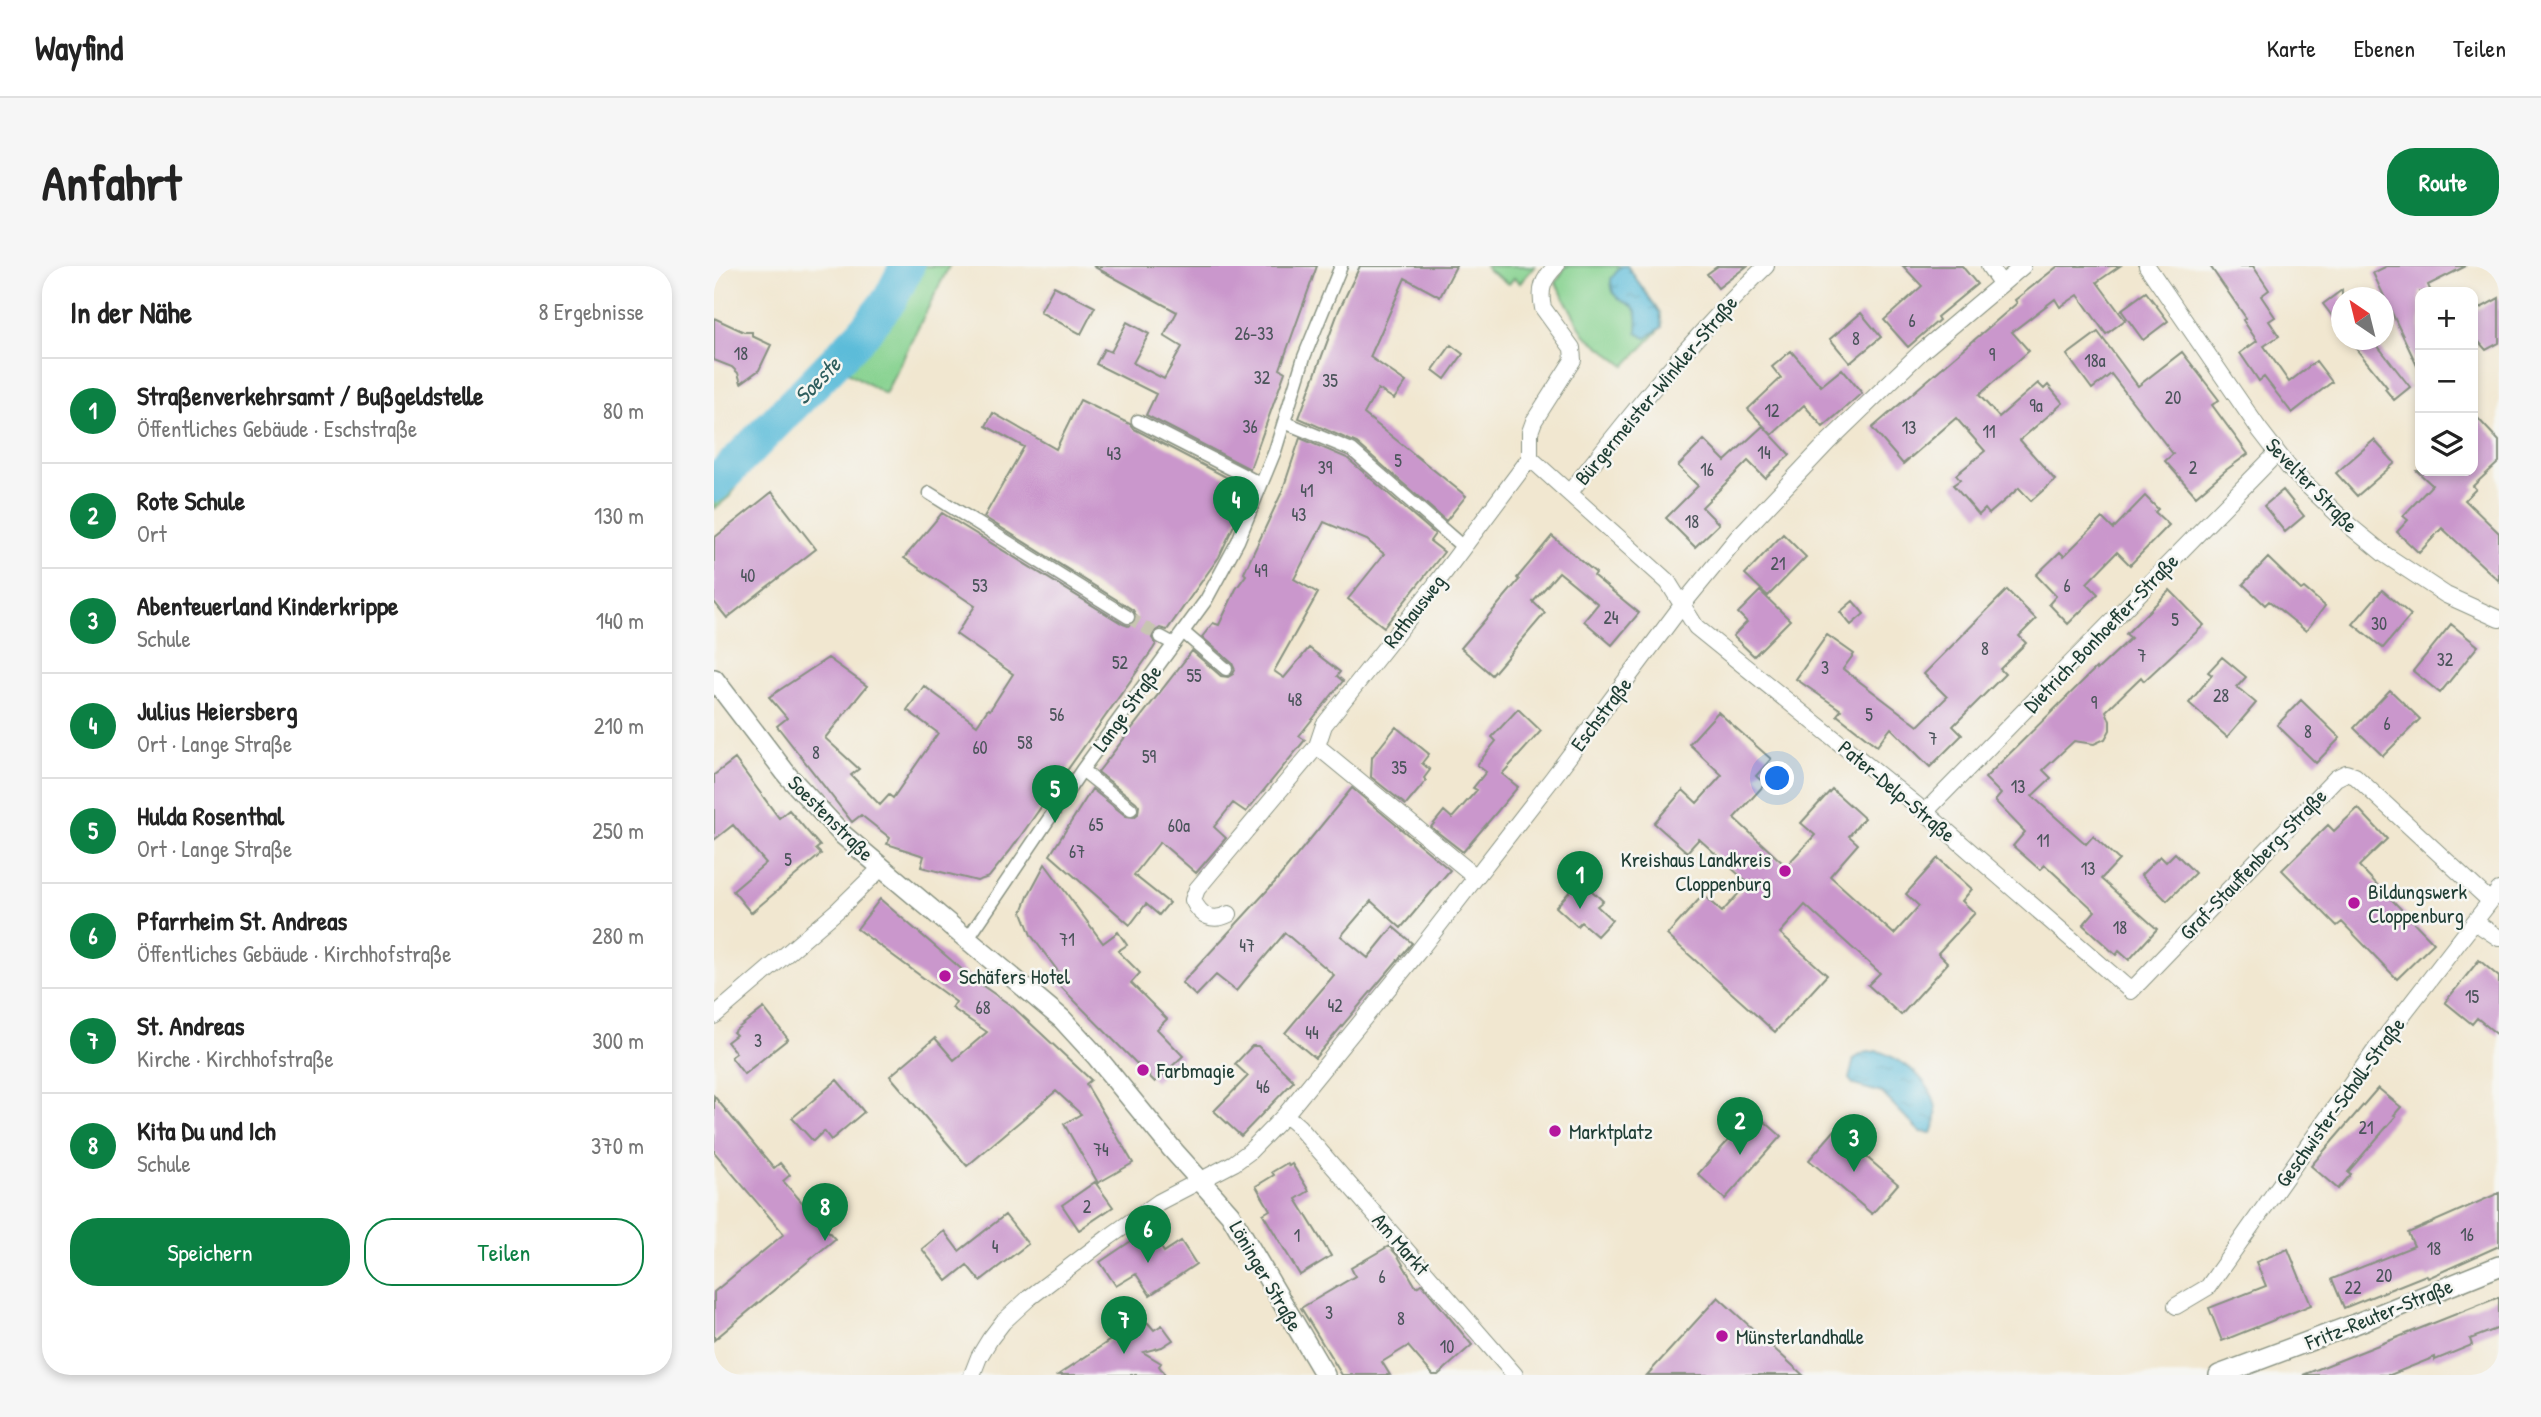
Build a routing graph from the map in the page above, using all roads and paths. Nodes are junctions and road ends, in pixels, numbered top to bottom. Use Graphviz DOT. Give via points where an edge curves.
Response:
graph roads {
  1 [pos="1341,266"];
  2 [pos="1556,266"];
  3 [pos="1766,266"];
  4 [pos="1989,266"];
  5 [pos="2023,266"];
  6 [pos="2147,266"];
  7 [pos="2001,283"];
  8 [pos="1138,421"];
  9 [pos="1284,422"];
  10 [pos="2277,453"];
  11 [pos="1530,458"];
  12 [pos="1261,484"];
  13 [pos="1570,492"];
  14 [pos="929,494"];
  15 [pos="1463,547"];
  16 [pos="1683,604"];
  17 [pos="1128,617"];
  18 [pos="2499,619"];
  19 [pos="1183,632"];
  20 [pos="1161,637"];
  21 [pos="1174,644"];
  22 [pos="1226,669"];
  23 [pos="714,679"];
  24 [pos="1317,746"];
  25 [pos="1083,769"];
  26 [pos="1131,809"];
  27 [pos="1925,813"];
  28 [pos="881,868"];
  29 [pos="1476,877"];
  30 [pos="2495,895"];
  31 [pos="1229,914"];
  32 [pos="2475,922"];
  33 [pos="2499,938"];
  34 [pos="967,940"];
  35 [pos="2115,977"];
  36 [pos="714,1016"];
  37 [pos="1285,1115"];
  38 [pos="1202,1181"];
  39 [pos="2499,1266"];
  40 [pos="2176,1306"];
  41 [pos="972,1375"];
  42 [pos="1325,1375"];
  43 [pos="1515,1375"];
  44 [pos="2220,1375"];
  1 -- 9 [label="street, Lange Straße" via="1304,357"];
  2 -- 11 [label="street" via="1542,285 1541,300 1572,348 1573,360 1534,421"];
  3 -- 13 [label="street, Bürgermeister-Winkler-Straße" via="1693,341"];
  4 -- 7 [label="street"];
  5 -- 7 [label="street, Eschstraße"];
  6 -- 10 [label="street, Sevelter Straße"];
  7 -- 16 [label="street, Eschstraße" via="1828,442 1737,538"];
  8 -- 12 [label="street"];
  9 -- 12 [label="street, Lange Straße"];
  9 -- 15 [label="street" via="1352,450"];
  10 -- 18 [label="street, Sevelter Straße" via="2384,554 2446,595"];
  10 -- 27 [label="street, Dietrich-Bonhoeffer-Straße"];
  11 -- 13 [label="street"];
  11 -- 15 [label="street, Rathausweg"];
  12 -- 19 [label="street, Lange Straße" via="1238,541"];
  13 -- 16 [label="street, Bürgermeister-Winkler-Straße" via="1668,582"];
  14 -- 17 [label="street"];
  15 -- 24 [label="street, Rathausweg" via="1324,725"];
  16 -- 27 [label="street, Pater-Delp-Straße" via="1696,627"];
  16 -- 29 [label="street, Eschstraße"];
  19 -- 21 [label="street, Lange Straße"];
  19 -- 22 [label="street"];
  20 -- 21 [label="street"];
  21 -- 25 [label="street, Lange Straße"];
  23 -- 28 [label="street, Soestenstraße" via="788,776"];
  24 -- 29 [label="street"];
  24 -- 31 [label="street, Rathausweg" via="1197,888 1193,900 1208,918"];
  25 -- 26 [label="street"];
  25 -- 34 [label="street, Lange Straße"];
  27 -- 35 [label="street, Pater-Delp-Straße"];
  28 -- 34 [label="street, Soestenstraße"];
  28 -- 36 [label="street"];
  29 -- 37 [label="street, Eschstraße"];
  30 -- 32 [label="street, Geschwister-Scholl-Straße"];
  30 -- 35 [label="street, Graf-Stauffenberg-Straße" via="2346,773 2336,778 2131,991"];
  32 -- 33 [label="street"];
  32 -- 40 [label="street, Geschwister-Scholl-Straße" via="2375,1049 2208,1287"];
  34 -- 38 [label="street" via="1062,1019"];
  37 -- 38 [label="street, Eschstraße" via="1249,1152"];
  37 -- 43 [label="street, Am Markt"];
  38 -- 41 [label="street, Eschstraße" via="1168,1196 1029,1298 990,1339"];
  38 -- 42 [label="street, Löninger Straße" via="1235,1220"];
  39 -- 44 [label="street, Fritz-Reuter-Straße"];
}
